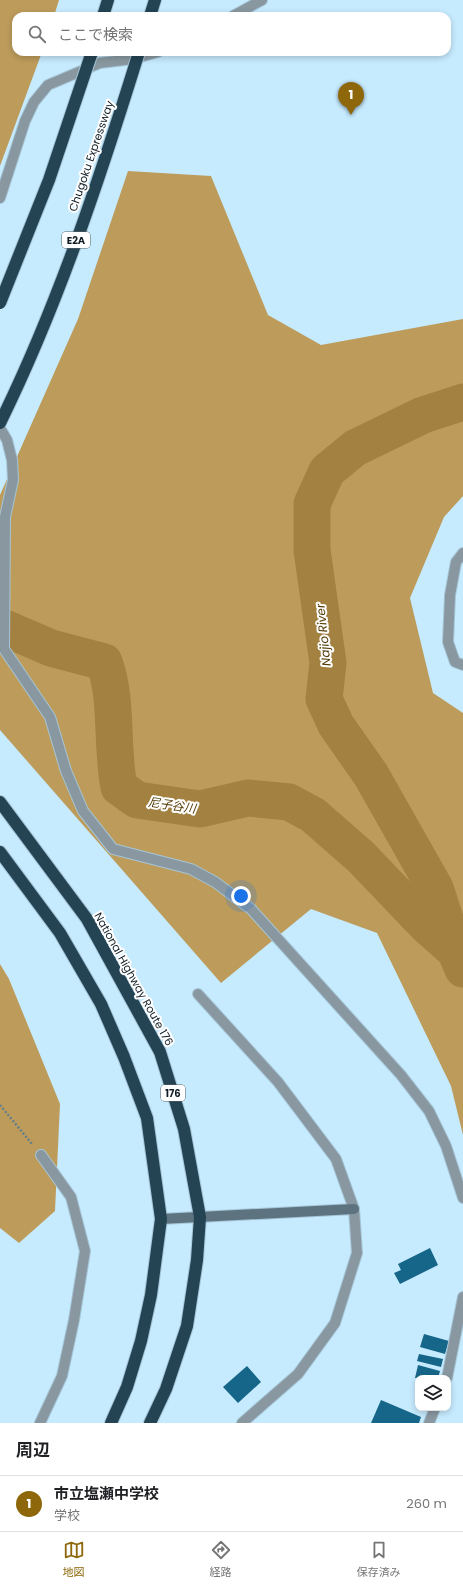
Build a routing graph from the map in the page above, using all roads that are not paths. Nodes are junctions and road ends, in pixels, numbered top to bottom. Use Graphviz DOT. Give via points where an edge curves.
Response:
graph roads {
  1 [pos="108,0"];
  2 [pos="155,0"];
  3 [pos="262,0"];
  4 [pos="104,12"];
  5 [pos="151,12"];
  6 [pos="240,12"];
  7 [pos="91,56"];
  8 [pos="138,56"];
  9 [pos="144,56"];
  10 [pos="0,198"];
  11 [pos="0,303"];
  12 [pos="0,423"];
  13 [pos="0,428"];
  14 [pos="463,553"];
  15 [pos="463,665"];
  16 [pos="0,802"];
  17 [pos="0,852"];
  18 [pos="198,994"];
  19 [pos="41,1155"];
  20 [pos="463,1198"];
  21 [pos="354,1209"];
  22 [pos="200,1217"];
  23 [pos="161,1219"];
  24 [pos="463,1297"];
  25 [pos="448,1375"];
  26 [pos="434,1411"];
  27 [pos="40,1423"];
  28 [pos="111,1423"];
  29 [pos="150,1423"];
  30 [pos="242,1423"];
  31 [pos="429,1423"];
  1 -- 4 [label="highway"];
  2 -- 5 [label="highway"];
  3 -- 6 [label="street"];
  7 -- 11 [label="highway, bridge" via="49,180"];
  8 -- 12 [label="highway, Chugoku Expressway / E2A, bridge" via="92,196 52,304"];
  9 -- 10 [label="street" via="100,63 48,85 34,102 25,121"];
  13 -- 20 [label="street" via="7,440 13,480 4,517 4,649 50,717 66,771 83,811 114,849 190,869 215,882 252,909 401,1075 429,1111 446,1146"];
  14 -- 15 [label="street" via="456,562 450,595 448,642 456,662"];
  16 -- 22 [label="highway, National Highway Route 176 / 176" via="87,919 160,1052 184,1129"];
  17 -- 23 [label="highway" via="60,933 101,1004 146,1118"];
  18 -- 21 [label="street" via="278,1082 336,1158"];
  19 -- 27 [label="street" via="71,1197 85,1251 62,1376"];
  21 -- 22 [label="street"];
  21 -- 30 [label="street" via="357,1252 335,1323 298,1374"];
  22 -- 23 [label="street"];
  22 -- 29 [label="highway, National Highway Route 176 / 176" via="197,1260 187,1326 166,1389"];
  23 -- 28 [label="highway" via="151,1295 141,1341 128,1386"];
  24 -- 25 [label="street"];
  26 -- 31 [label="street"];
}
